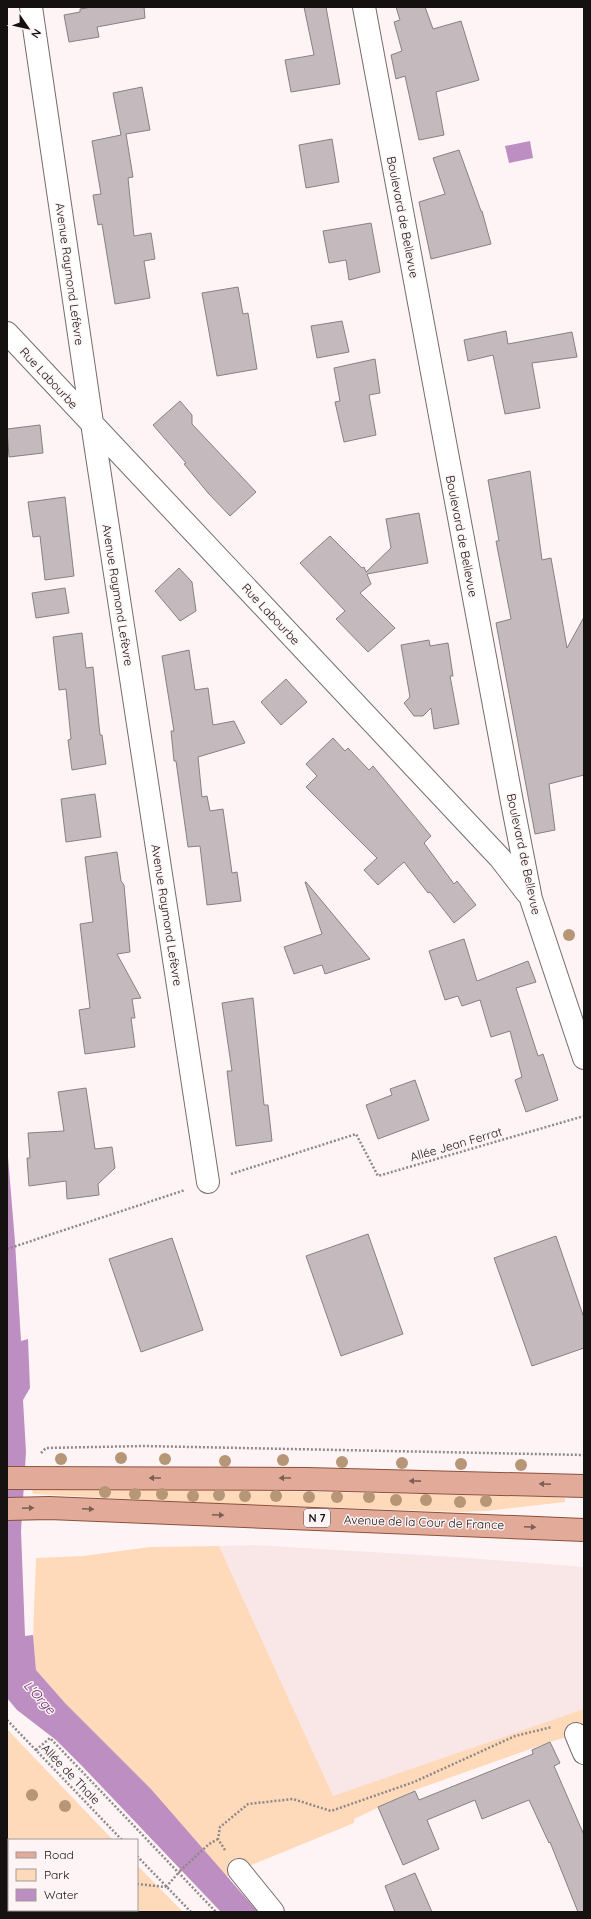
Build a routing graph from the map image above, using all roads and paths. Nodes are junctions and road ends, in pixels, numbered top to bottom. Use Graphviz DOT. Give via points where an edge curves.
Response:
graph roads {
  1 [pos="31,7"];
  2 [pos="364,7"];
  3 [pos="7,334"];
  4 [pos="92,423"];
  5 [pos="531,899"];
  6 [pos="584,1058"];
  7 [pos="584,1116"];
  8 [pos="356,1134"];
  9 [pos="208,1182"];
  10 [pos="25,1244"];
  11 [pos="7,1249"];
  12 [pos="46,1448"];
  13 [pos="584,1454"];
  14 [pos="7,1478"];
  15 [pos="584,1486"];
  16 [pos="7,1509"];
  17 [pos="584,1530"];
  18 [pos="7,1720"];
  19 [pos="580,1744"];
  20 [pos="36,1750"];
  21 [pos="121,1839"];
  22 [pos="218,1839"];
  23 [pos="138,1857"];
  24 [pos="239,1870"];
  25 [pos="138,1884"];
  26 [pos="166,1887"];
  27 [pos="191,1912"];
  28 [pos="216,1912"];
  29 [pos="273,1912"];
  1 -- 4 [label="street, Avenue Raymond Lefèvre"];
  2 -- 5 [label="street, Boulevard de Bellevue"];
  3 -- 4 [label="street, Rue Labourbe"];
  4 -- 5 [label="street, Rue Labourbe" via="500,858"];
  4 -- 9 [label="street, Avenue Raymond Lefèvre"];
  5 -- 6 [label="street, Boulevard de Bellevue"];
  7 -- 8 [label="path, Allée Jean Ferrat" via="378,1176"];
  10 -- 11 [label="path"];
  12 -- 13 [label="path" via="160,1446"];
  15 -- 14 [label="main road, one-way" via="314,1479"];
  16 -- 17 [label="main road, Avenue de la Cour de France / N 7, one-way" via="49,1508 446,1522"];
  18 -- 20 [label="path, Allée de Thale"];
  19 -- 22 [label="path" via="566,1723 515,1736 414,1782 330,1811 294,1799 248,1804 220,1826"];
  20 -- 21 [label="path, Allée de Thale"];
  20 -- 28 [label="path" via="50,1738"];
  22 -- 24 [label="path"];
  22 -- 26 [label="path, bridge" via="209,1844"];
  23 -- 26 [label="path"];
  24 -- 29 [label="street"];
  25 -- 26 [label="path"];
  26 -- 27 [label="path"];
}
